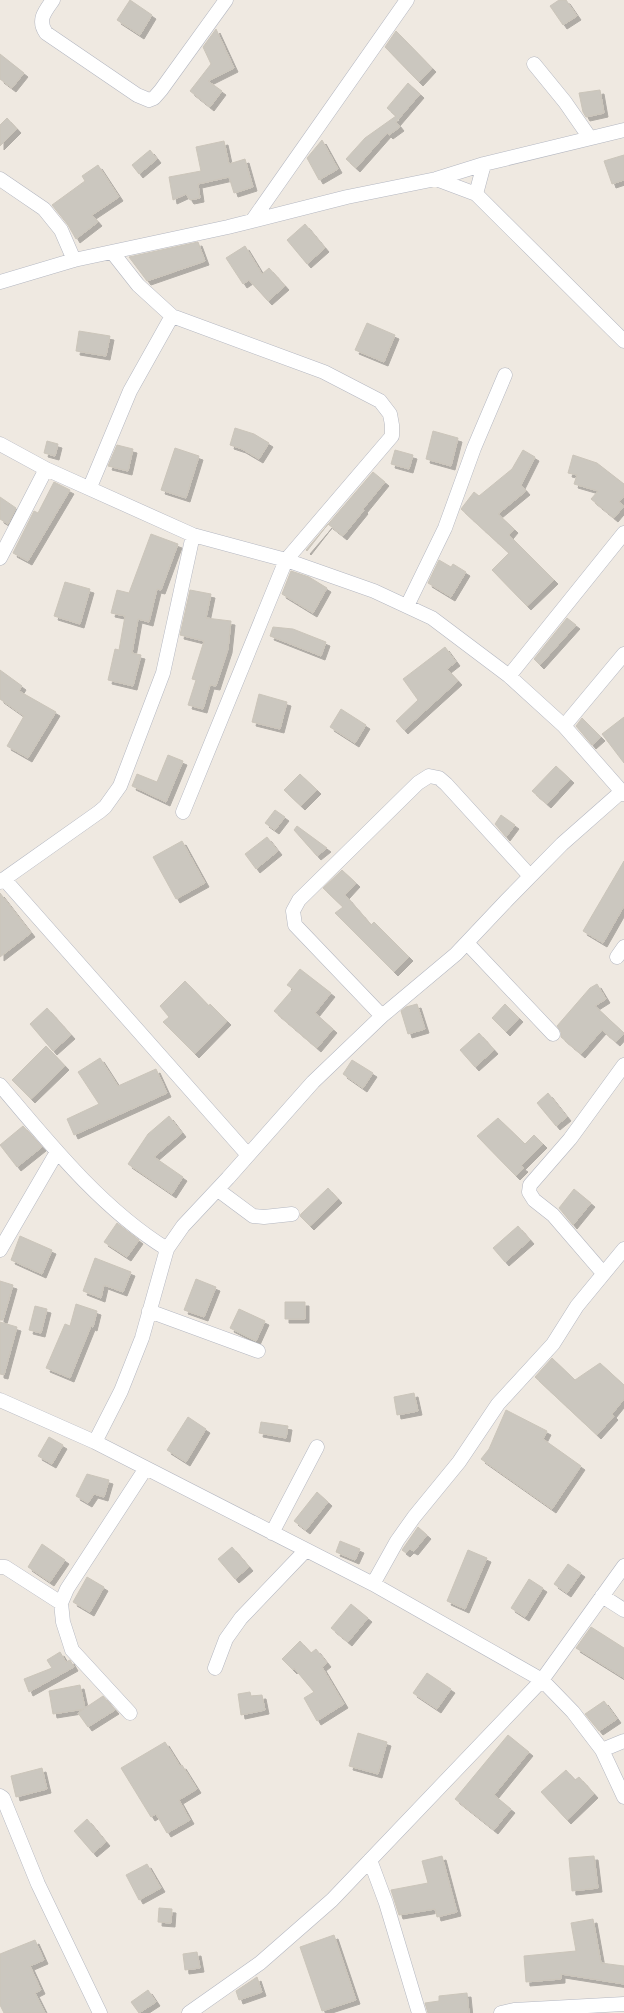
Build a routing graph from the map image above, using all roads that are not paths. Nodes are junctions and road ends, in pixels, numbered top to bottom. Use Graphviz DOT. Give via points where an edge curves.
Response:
graph roads {
  1 [pos="53,0"];
  2 [pos="226,0"];
  3 [pos="407,0"];
  4 [pos="534,64"];
  5 [pos="624,130"];
  6 [pos="590,138"];
  7 [pos="484,164"];
  8 [pos="436,178"];
  9 [pos="0,179"];
  10 [pos="476,194"];
  11 [pos="252,221"];
  12 [pos="112,252"];
  13 [pos="74,260"];
  14 [pos="0,282"];
  15 [pos="172,316"];
  16 [pos="624,341"];
  17 [pos="505,375"];
  18 [pos="0,444"];
  19 [pos="46,469"];
  20 [pos="90,487"];
  21 [pos="624,533"];
  22 [pos="193,536"];
  23 [pos="0,558"];
  24 [pos="286,560"];
  25 [pos="407,606"];
  26 [pos="624,654"];
  27 [pos="509,676"];
  28 [pos="564,726"];
  29 [pos="623,793"];
  30 [pos="182,812"];
  31 [pos="530,876"];
  32 [pos="2,881"];
  33 [pos="467,943"];
  34 [pos="382,1016"];
  35 [pos="553,1034"];
  36 [pos="624,1065"];
  37 [pos="0,1085"];
  38 [pos="57,1152"];
  39 [pos="248,1155"];
  40 [pos="218,1190"];
  41 [pos="292,1214"];
  42 [pos="167,1249"];
  43 [pos="624,1249"];
  44 [pos="0,1250"];
  45 [pos="603,1273"];
  46 [pos="149,1311"];
  47 [pos="258,1351"];
  48 [pos="0,1400"];
  49 [pos="94,1442"];
  50 [pos="317,1446"];
  51 [pos="146,1468"];
  52 [pos="272,1533"];
  53 [pos="306,1550"];
  54 [pos="624,1566"];
  55 [pos="0,1567"];
  56 [pos="374,1584"];
  57 [pos="602,1596"];
  58 [pos="61,1603"];
  59 [pos="624,1610"];
  60 [pos="215,1668"];
  61 [pos="542,1680"];
  62 [pos="130,1713"];
  63 [pos="624,1741"];
  64 [pos="602,1750"];
  65 [pos="0,1796"];
  66 [pos="624,1797"];
  67 [pos="370,1860"];
  68 [pos="624,2004"];
  69 [pos="100,2013"];
  70 [pos="189,2013"];
  71 [pos="419,2013"];
  72 [pos="501,2013"];
  1 -- 2 [label="street" via="42,20 46,33 149,100 161,90"];
  3 -- 11 [label="street"];
  4 -- 6 [label="street"];
  5 -- 6 [label="street"];
  6 -- 7 [label="street"];
  7 -- 8 [label="street"];
  7 -- 10 [label="street"];
  8 -- 10 [label="street"];
  8 -- 11 [label="street"];
  9 -- 13 [label="street" via="44,209 61,230"];
  10 -- 16 [label="street"];
  11 -- 12 [label="street"];
  12 -- 13 [label="street"];
  12 -- 15 [label="street" via="138,285"];
  13 -- 14 [label="street"];
  15 -- 20 [label="street" via="130,391"];
  15 -- 24 [label="street" via="324,372 380,401 390,414 392,436"];
  17 -- 25 [label="street" via="445,528"];
  18 -- 19 [label="street"];
  19 -- 20 [label="street"];
  19 -- 23 [label="street"];
  20 -- 22 [label="street"];
  21 -- 27 [label="street"];
  22 -- 24 [label="street"];
  22 -- 32 [label="street" via="162,673 120,786 105,808"];
  24 -- 25 [label="street"];
  24 -- 30 [label="street"];
  25 -- 27 [label="street" via="432,618"];
  26 -- 28 [label="street"];
  27 -- 28 [label="street"];
  28 -- 29 [label="street"];
  29 -- 31 [label="street" via="562,844"];
  31 -- 33 [label="street"];
  31 -- 34 [label="street" via="439,778 429,776 418,783 299,900 293,911 295,925"];
  32 -- 39 [label="street"];
  33 -- 34 [label="street"];
  33 -- 35 [label="street"];
  34 -- 39 [label="street" via="313,1082"];
  36 -- 45 [label="street" via="570,1139 530,1185 529,1192"];
  37 -- 38 [label="street"];
  38 -- 42 [label="street" via="120,1215 143,1235"];
  38 -- 44 [label="street"];
  39 -- 40 [label="street"];
  40 -- 41 [label="street" via="253,1216"];
  40 -- 42 [label="street" via="183,1226"];
  42 -- 46 [label="street"];
  43 -- 45 [label="street"];
  45 -- 56 [label="street" via="553,1344 498,1404 459,1462 414,1517"];
  46 -- 47 [label="street"];
  46 -- 49 [label="street" via="121,1391"];
  48 -- 49 [label="street"];
  49 -- 51 [label="street"];
  50 -- 52 [label="street"];
  51 -- 52 [label="street"];
  51 -- 58 [label="street"];
  52 -- 53 [label="street"];
  53 -- 56 [label="street"];
  53 -- 60 [label="street" via="241,1618 226,1639"];
  54 -- 57 [label="street"];
  55 -- 58 [label="street" via="5,1567"];
  56 -- 61 [label="street"];
  57 -- 59 [label="street"];
  57 -- 61 [label="street"];
  58 -- 62 [label="street" via="72,1650"];
  61 -- 64 [label="street" via="573,1712"];
  61 -- 67 [label="street"];
  63 -- 64 [label="street"];
  64 -- 66 [label="street"];
  65 -- 69 [label="street"];
  67 -- 70 [label="street" via="332,1900 260,1963"];
  67 -- 71 [label="street"];
  68 -- 72 [label="street"];
}
